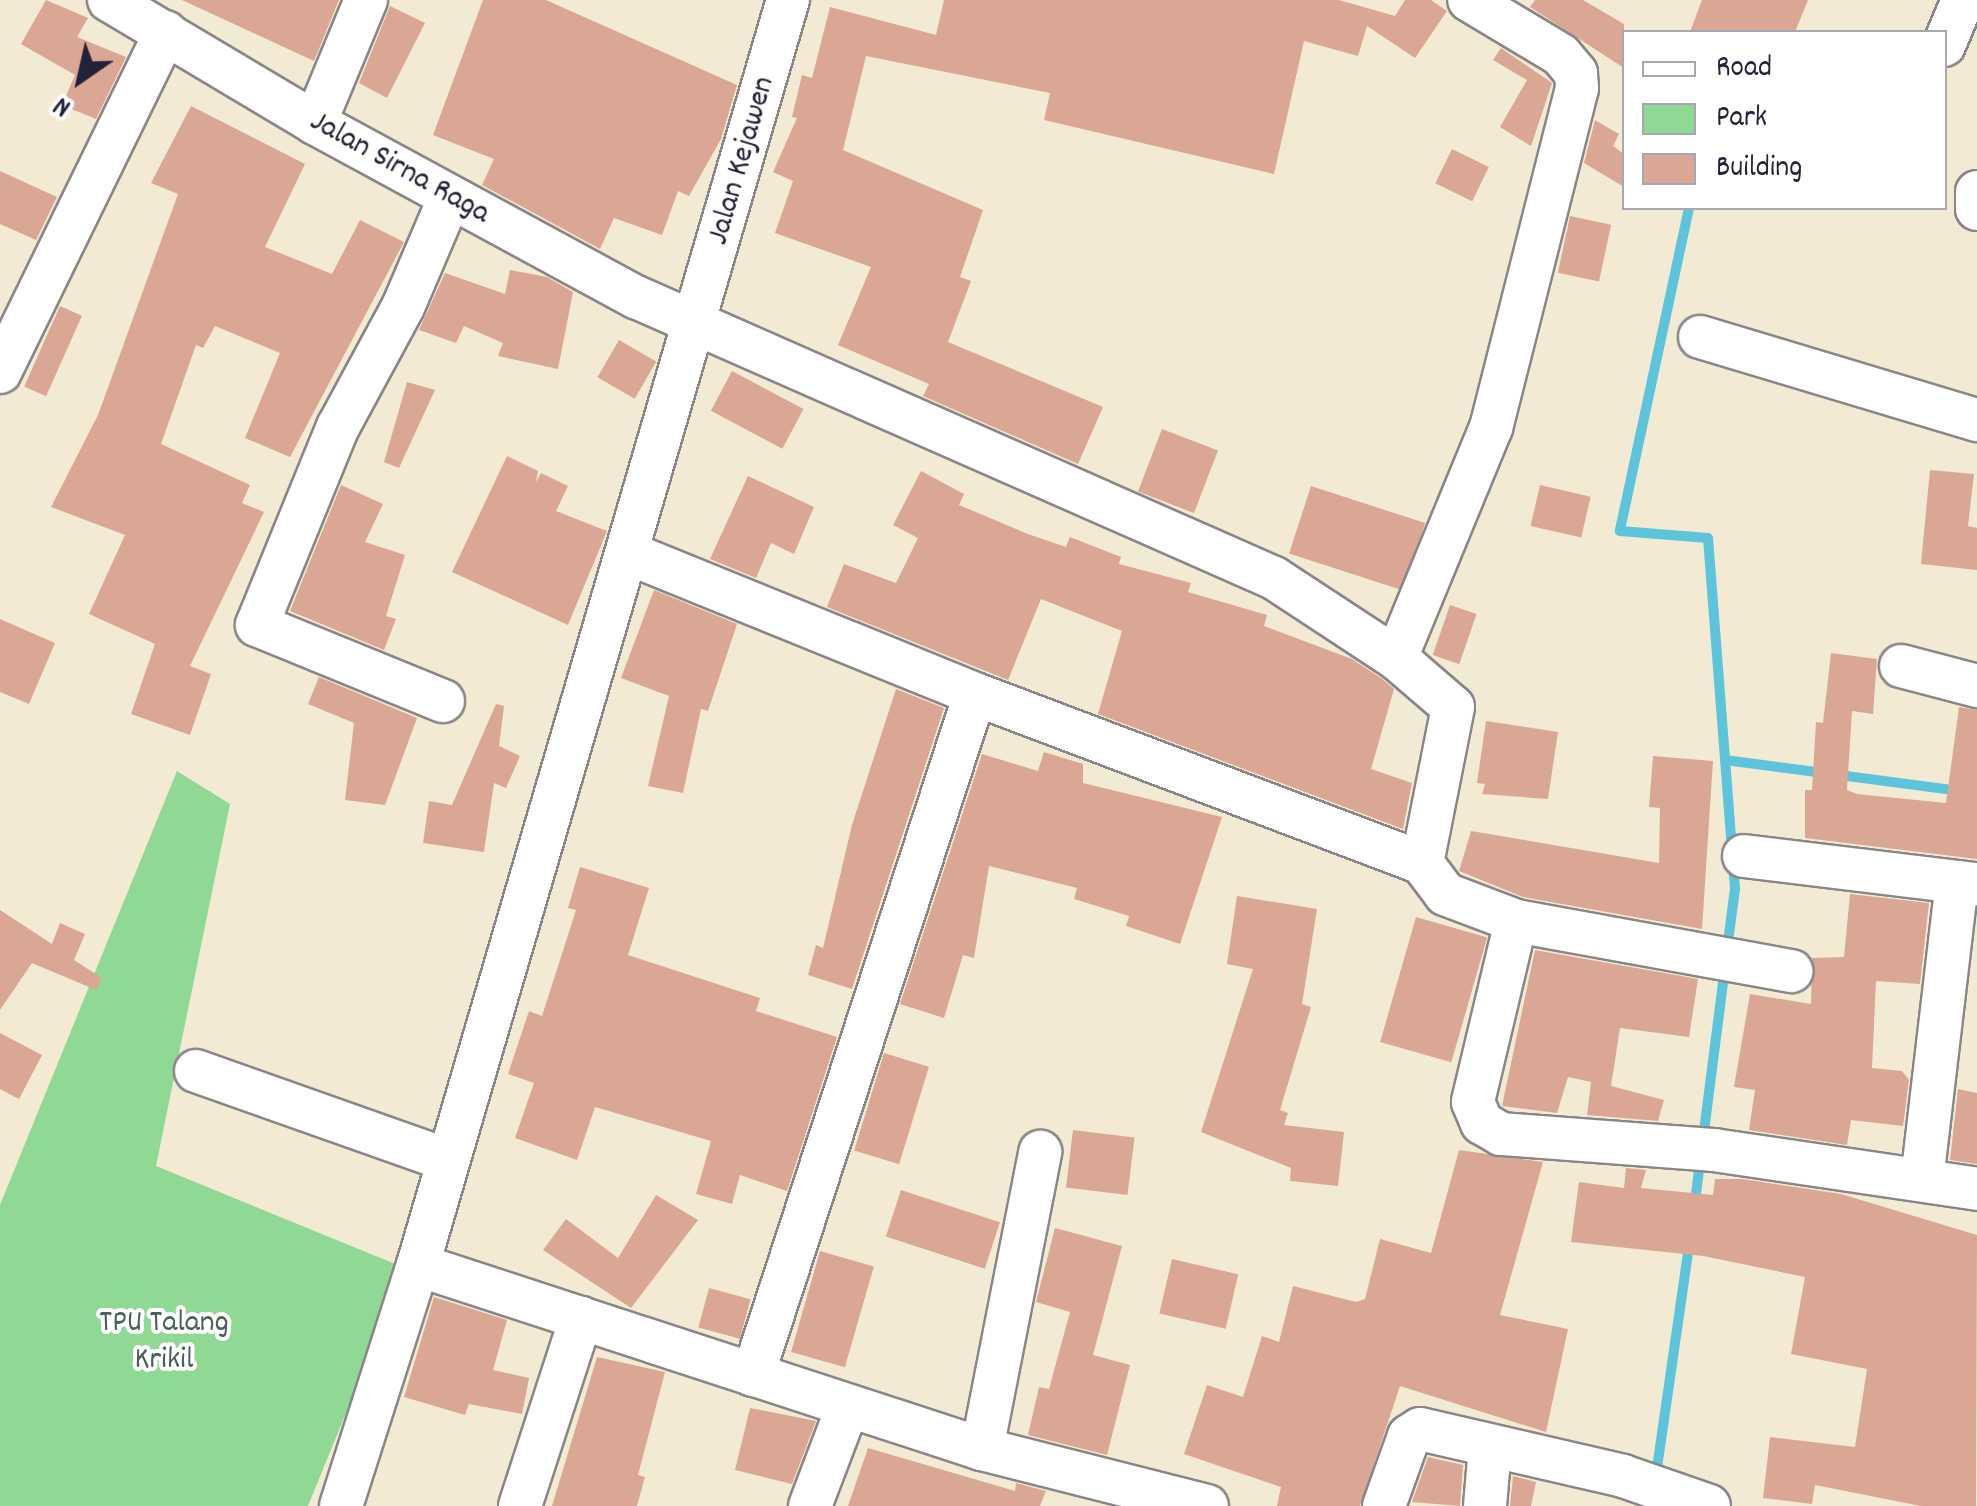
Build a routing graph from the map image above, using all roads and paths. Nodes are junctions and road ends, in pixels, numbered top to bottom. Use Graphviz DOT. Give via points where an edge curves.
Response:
graph roads {
  1 [pos="109,0"];
  2 [pos="366,0"];
  3 [pos="788,0"];
  4 [pos="1469,0"];
  5 [pos="1963,0"];
  6 [pos="166,32"];
  7 [pos="1947,37"];
  8 [pos="315,123"];
  9 [pos="1977,192"];
  10 [pos="450,198"];
  11 [pos="1977,209"];
  12 [pos="696,322"];
  13 [pos="1700,337"];
  14 [pos="0,372"];
  15 [pos="1977,420"];
  16 [pos="628,552"];
  17 [pos="1396,658"];
  18 [pos="1901,666"];
  19 [pos="1977,686"];
  20 [pos="975,694"];
  21 [pos="443,702"];
  22 [pos="1744,856"];
  23 [pos="1422,863"];
  24 [pos="1967,883"];
  25 [pos="1516,921"];
  26 [pos="1775,969"];
  27 [pos="196,1071"];
  28 [pos="1040,1152"];
  29 [pos="447,1160"];
  30 [pos="1922,1180"];
  31 [pos="1977,1189"];
  32 [pos="418,1265"];
  33 [pos="581,1318"];
  34 [pos="753,1375"];
  35 [pos="848,1406"];
  36 [pos="1490,1447"];
  37 [pos="982,1450"];
  38 [pos="1690,1498"];
  39 [pos="341,1506"];
  40 [pos="520,1506"];
  41 [pos="810,1506"];
  42 [pos="1207,1506"];
  43 [pos="1384,1506"];
  44 [pos="1485,1506"];
  1 -- 6 [label="street, Jalan Sirna Raga"];
  2 -- 8 [label="street"];
  3 -- 12 [label="street, Jalan Kejawen"];
  4 -- 17 [label="street" via="1562,55 1576,73 1577,88 1492,428"];
  5 -- 7 [label="street"];
  6 -- 8 [label="street, Jalan Sirna Raga"];
  6 -- 14 [label="street"];
  8 -- 10 [label="street, Jalan Sirna Raga"];
  9 -- 11 [label="street"];
  10 -- 12 [label="street, Jalan Sirna Raga"];
  10 -- 21 [label="street" via="403,306 338,427 257,622"];
  12 -- 16 [label="street, Jalan Kejawen"];
  12 -- 17 [label="street, Jalan Sirna Raga" via="1274,578"];
  13 -- 15 [label="street"];
  16 -- 20 [label="street"];
  16 -- 29 [label="street, Jalan Kejawen"];
  17 -- 23 [label="street, Jalan Sirna Raga" via="1453,707"];
  18 -- 19 [label="street"];
  20 -- 23 [label="street"];
  20 -- 34 [label="street"];
  22 -- 24 [label="street"];
  23 -- 25 [label="street" via="1445,894"];
  24 -- 30 [label="street"];
  25 -- 26 [label="street"];
  25 -- 30 [label="street" via="1473,1102 1482,1122 1500,1134 1714,1150"];
  27 -- 29 [label="street"];
  28 -- 37 [label="street"];
  29 -- 32 [label="street, Jalan Kejawen"];
  30 -- 31 [label="street"];
  32 -- 33 [label="street"];
  32 -- 39 [label="street, Jalan Kejawen"];
  33 -- 34 [label="street"];
  33 -- 40 [label="street"];
  34 -- 35 [label="street"];
  35 -- 37 [label="street"];
  35 -- 41 [label="street"];
  36 -- 38 [label="street"];
  36 -- 43 [label="street" via="1414,1431"];
  36 -- 44 [label="street"];
  37 -- 42 [label="street"];
}
